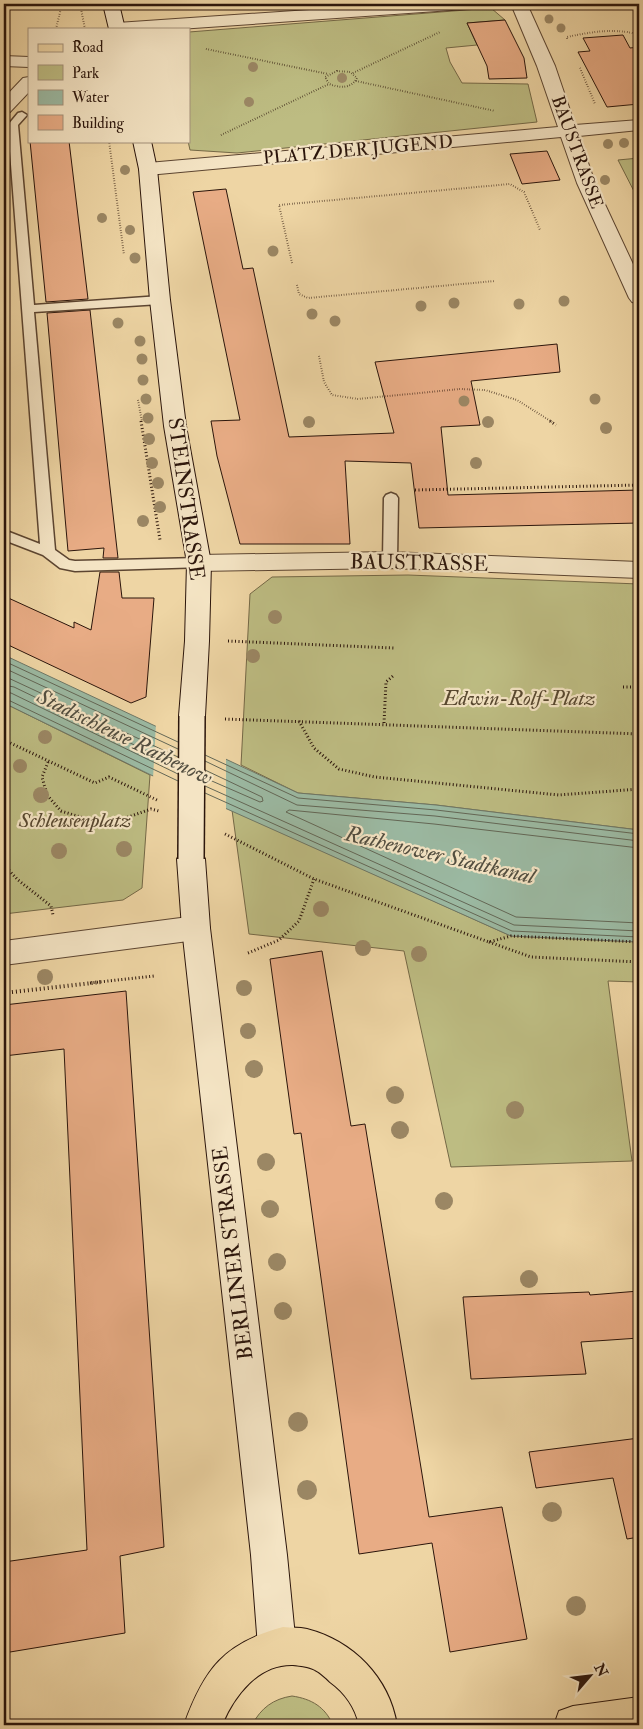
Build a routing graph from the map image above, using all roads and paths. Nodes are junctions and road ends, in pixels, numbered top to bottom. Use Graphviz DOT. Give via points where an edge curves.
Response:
graph roads {
  1 [pos="62,4"];
  2 [pos="80,4"];
  3 [pos="111,4"];
  4 [pos="466,4"];
  5 [pos="519,4"];
  6 [pos="56,28"];
  7 [pos="85,28"];
  8 [pos="117,28"];
  9 [pos="131,28"];
  10 [pos="441,32"];
  11 [pos="639,37"];
  12 [pos="570,46"];
  13 [pos="198,47"];
  14 [pos="4,61"];
  15 [pos="28,62"];
  16 [pos="577,62"];
  17 [pos="352,73"];
  18 [pos="328,74"];
  19 [pos="356,81"];
  20 [pos="28,83"];
  21 [pos="329,84"];
  22 [pos="4,108"];
  23 [pos="598,111"];
  24 [pos="502,112"];
  25 [pos="22,114"];
  26 [pos="639,125"];
  27 [pos="568,131"];
  28 [pos="142,142"];
  29 [pos="193,165"];
  30 [pos="148,169"];
  31 [pos="540,230"];
  32 [pos="292,264"];
  33 [pos="495,282"];
  34 [pos="297,285"];
  35 [pos="639,298"];
  36 [pos="160,300"];
  37 [pos="29,309"];
  38 [pos="319,356"];
  39 [pos="556,425"];
  40 [pos="639,485"];
  41 [pos="391,498"];
  42 [pos="4,535"];
  43 [pos="48,552"];
  44 [pos="390,560"];
  45 [pos="199,563"];
  46 [pos="639,570"];
  47 [pos="197,641"];
  48 [pos="394,648"];
  49 [pos="393,676"];
  50 [pos="623,687"];
  51 [pos="639,688"];
  52 [pos="222,719"];
  53 [pos="298,721"];
  54 [pos="384,723"];
  55 [pos="639,734"];
  56 [pos="4,740"];
  57 [pos="639,789"];
  58 [pos="161,811"];
  59 [pos="190,859"];
  60 [pos="196,928"];
  61 [pos="489,942"];
  62 [pos="639,942"];
  63 [pos="4,953"];
  64 [pos="248,953"];
  65 [pos="639,962"];
  66 [pos="154,976"];
  67 [pos="4,993"];
  68 [pos="277,1647"];
  69 [pos="639,1716"];
  70 [pos="203,1725"];
  71 [pos="378,1725"];
  72 [pos="582,1725"];
  1 -- 6 [label="path"];
  2 -- 7 [label="path"];
  3 -- 8 [label="street"];
  4 -- 9 [label="street"];
  5 -- 27 [label="street, BAUSTRASSE" via="546,66"];
  10 -- 17 [label="path"];
  11 -- 12 [label="path" via="622,30 589,32 567,38"];
  13 -- 18 [label="path"];
  14 -- 15 [label="street"];
  16 -- 23 [label="path"];
  17 -- 18 [label="path" via="338,71"];
  17 -- 19 [label="path"];
  18 -- 21 [label="path" via="325,80"];
  19 -- 21 [label="path" via="344,87"];
  19 -- 24 [label="path"];
  20 -- 22 [label="street"];
  21 -- 29 [label="path" via="192,148"];
  25 -- 37 [label="lane" via="13,125"];
  26 -- 27 [label="street, PLATZ DER JUGEND"];
  27 -- 29 [label="street, PLATZ DER JUGEND"];
  27 -- 35 [label="street, BAUSTRASSE" via="586,183"];
  28 -- 30 [label="street, STEINSTRASSE"];
  29 -- 30 [label="street, PLATZ DER JUGEND"];
  30 -- 36 [label="street, STEINSTRASSE"];
  31 -- 32 [label="path" via="524,192 510,184 279,205"];
  33 -- 34 [label="path" via="308,298 299,294"];
  36 -- 37 [label="lane"];
  36 -- 45 [label="street, STEINSTRASSE" via="176,426"];
  37 -- 43 [label="lane"];
  38 -- 39 [label="path" via="327,390 334,396 368,398 474,388 512,396"];
  40 -- 41 [label="path" via="413,490"];
  41 -- 44 [label="lane"];
  42 -- 43 [label="lane"];
  43 -- 45 [label="lane" via="64,564 75,566"];
  44 -- 45 [label="street, BAUSTRASSE"];
  44 -- 46 [label="street, BAUSTRASSE"];
  45 -- 47 [label="street, STEINSTRASSE"];
  47 -- 48 [label="path"];
  47 -- 59 [label="street, STEINSTRASSE, bridge" via="192,716"];
  49 -- 54 [label="path" via="386,682"];
  50 -- 51 [label="path"];
  52 -- 53 [label="path"];
  53 -- 54 [label="path"];
  53 -- 57 [label="path" via="314,748 338,769 375,778 559,794"];
  54 -- 55 [label="path"];
  56 -- 58 [label="path" via="48,762 42,777 47,795 61,811 106,825 150,809"];
  59 -- 60 [label="street, BERLINER STRASSE"];
  60 -- 63 [label="street"];
  60 -- 68 [label="street, BERLINER STRASSE"];
  61 -- 62 [label="path" via="511,936"];
  61 -- 64 [label="path" via="314,879 298,921 280,940"];
  61 -- 65 [label="path" via="531,957"];
  66 -- 67 [label="path"];
  68 -- 70 [label="main road" via="253,1656 231,1673 214,1696"];
  68 -- 71 [label="main road" via="308,1647 337,1660 361,1684 377,1716"];
  69 -- 72 [label="main road"];
}
